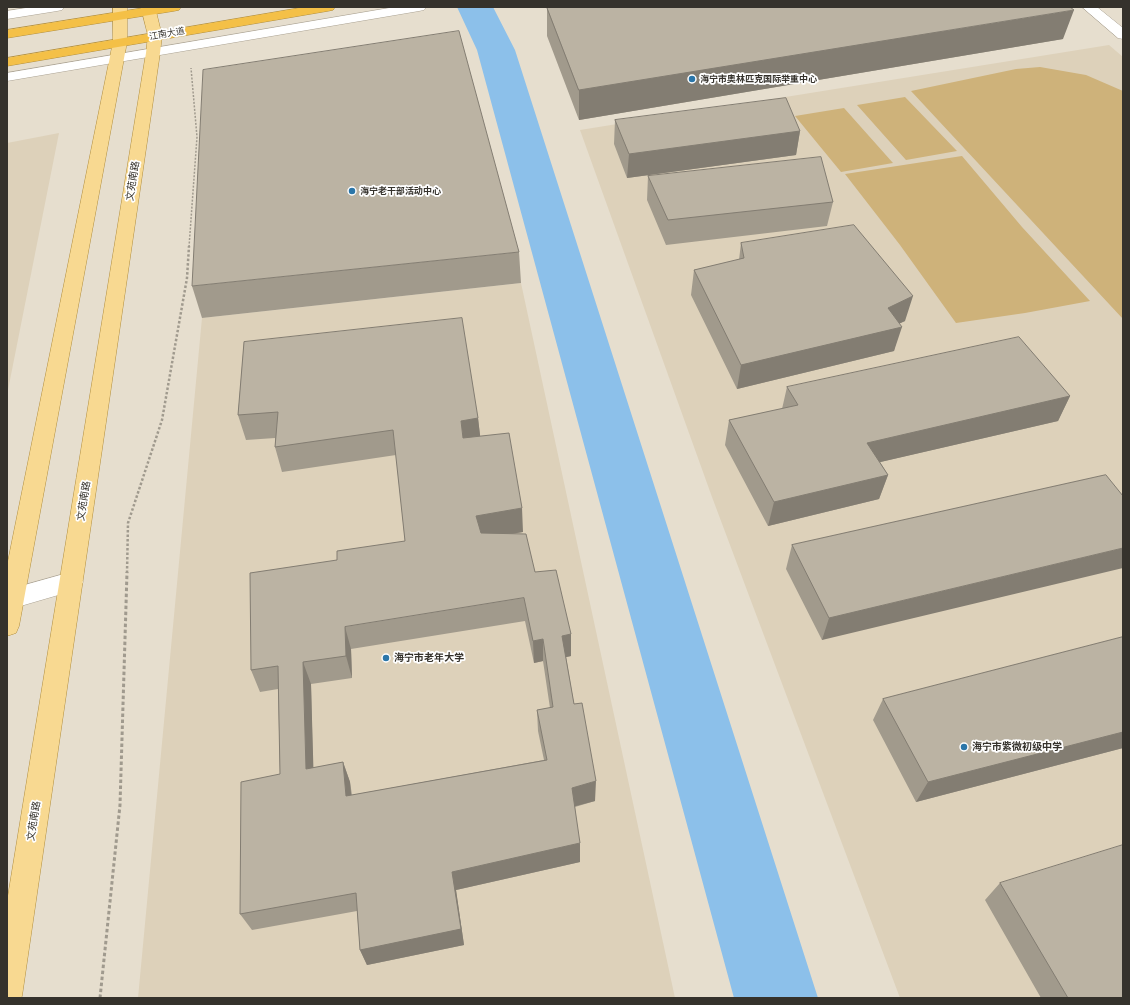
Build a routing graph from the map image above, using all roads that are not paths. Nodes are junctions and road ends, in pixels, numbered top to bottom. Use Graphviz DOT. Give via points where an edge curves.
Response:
graph roads {
  1 [pos="57,7"];
  2 [pos="174,7"];
  3 [pos="328,7"];
  4 [pos="419,7"];
  5 [pos="1089,7"];
  6 [pos="148,9"];
  7 [pos="120,11"];
  8 [pos="7,15"];
  9 [pos="7,34"];
  10 [pos="1123,35"];
  11 [pos="154,45"];
  12 [pos="118,51"];
  13 [pos="7,62"];
  14 [pos="7,78"];
  15 [pos="71,582"];
  16 [pos="10,600"];
  17 [pos="7,626"];
  18 [pos="7,996"];
  1 -- 8 [label="street"];
  2 -- 6 [label="highway"];
  3 -- 11 [label="highway, 江南大道"];
  4 -- 11 [label="street"];
  5 -- 10 [label="street"];
  6 -- 7 [label="highway"];
  6 -- 11 [label="main road, 文苑南路"];
  7 -- 9 [label="highway"];
  7 -- 12 [label="main road"];
  11 -- 12 [label="street"];
  11 -- 15 [label="main road, 文苑南路"];
  12 -- 13 [label="highway"];
  12 -- 14 [label="street"];
  12 -- 16 [label="main road"];
  15 -- 16 [label="street"];
  15 -- 18 [label="main road, 文苑南路"];
  16 -- 17 [label="main road"];
}
